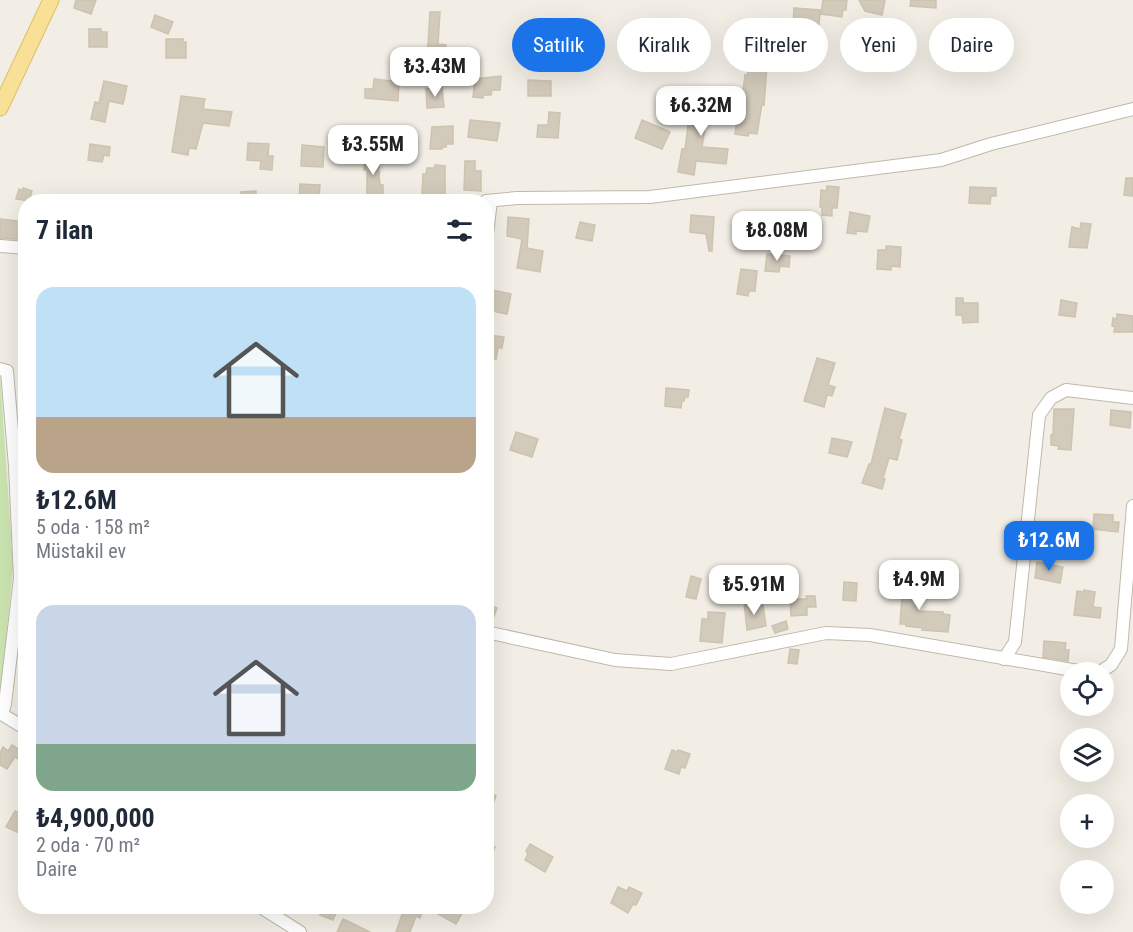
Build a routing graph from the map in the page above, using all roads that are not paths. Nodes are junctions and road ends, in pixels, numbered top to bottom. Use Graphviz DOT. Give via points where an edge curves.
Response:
graph roads {
  1 [pos="51,0"];
  2 [pos="0,108"];
  3 [pos="1133,109"];
  4 [pos="494,200"];
  5 [pos="0,246"];
  6 [pos="18,247"];
  7 [pos="0,369"];
  8 [pos="1133,398"];
  9 [pos="18,451"];
  10 [pos="1133,506"];
  11 [pos="18,613"];
  12 [pos="494,634"];
  13 [pos="1004,659"];
  14 [pos="1113,662"];
  15 [pos="1060,668"];
  16 [pos="1,714"];
  17 [pos="18,724"];
  18 [pos="272,914"];
  19 [pos="300,932"];
  1 -- 2 [label="main road"];
  3 -- 4 [label="street" via="940,160 650,196"];
  5 -- 6 [label="street"];
  7 -- 9 [label="street" via="7,371"];
  8 -- 13 [label="street" via="1066,390 1051,398 1039,415 1015,642"];
  10 -- 14 [label="street" via="1121,649"];
  11 -- 16 [label="street"];
  12 -- 13 [label="street" via="615,660 671,664 826,633 870,635"];
  13 -- 15 [label="street"];
  16 -- 17 [label="street"];
  18 -- 19 [label="street"];
}
